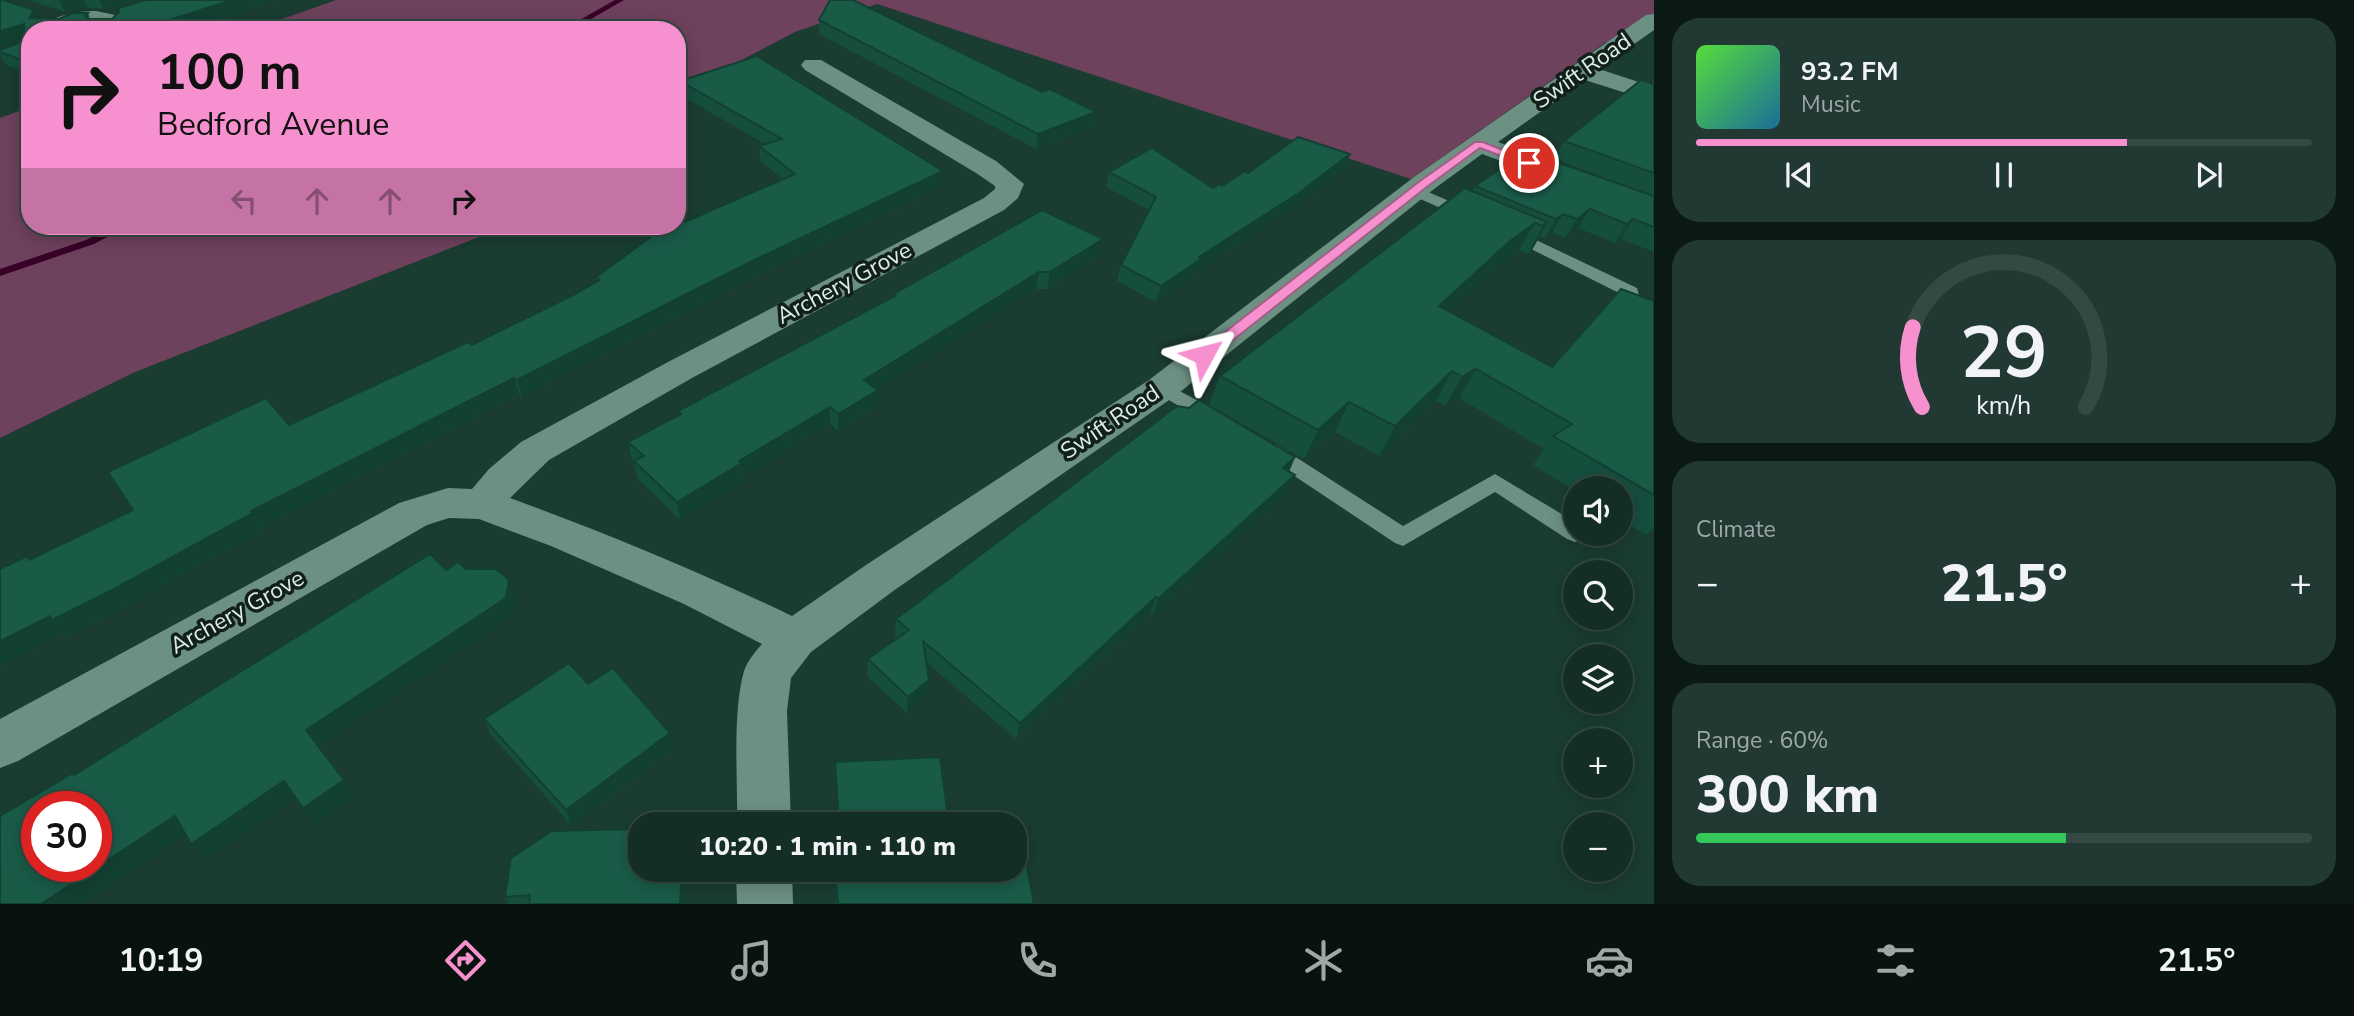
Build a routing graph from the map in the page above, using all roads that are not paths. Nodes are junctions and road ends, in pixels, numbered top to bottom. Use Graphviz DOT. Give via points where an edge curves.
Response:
graph roads {
  1 [pos="134,10"];
  2 [pos="1654,20"];
  3 [pos="59,21"];
  4 [pos="96,21"];
  5 [pos="112,21"];
  6 [pos="813,65"];
  7 [pos="1581,71"];
  8 [pos="1654,94"];
  9 [pos="1479,144"];
  10 [pos="1414,191"];
  11 [pos="1654,209"];
  12 [pos="1654,314"];
  13 [pos="1162,388"];
  14 [pos="1229,426"];
  15 [pos="1251,439"];
  16 [pos="482,504"];
  17 [pos="1563,525"];
  18 [pos="795,639"];
  19 [pos="0,745"];
  20 [pos="764,812"];
  21 [pos="764,882"];
  22 [pos="765,904"];
  1 -- 5 [label="street"];
  2 -- 7 [label="street, Swift Road"];
  3 -- 4 [label="street"];
  6 -- 16 [label="street, Archery Grove" via="986,167 1010,184 1008,192 987,208 535,451"];
  7 -- 8 [label="street"];
  7 -- 9 [label="street, Swift Road"];
  9 -- 10 [label="street, Swift Road"];
  9 -- 11 [label="street"];
  10 -- 12 [label="lane" via="1532,241 1631,292 1633,305"];
  10 -- 13 [label="street, Swift Road"];
  13 -- 14 [label="lane"];
  13 -- 18 [label="street, Swift Road"];
  15 -- 17 [label="lane" via="1403,537 1495,482"];
  16 -- 18 [label="street, Archery Grove" via="700,592"];
  16 -- 19 [label="street, Archery Grove" via="448,503 413,514"];
  18 -- 20 [label="street, Swift Road" via="768,671 763,712"];
  21 -- 22 [label="street"];
}
